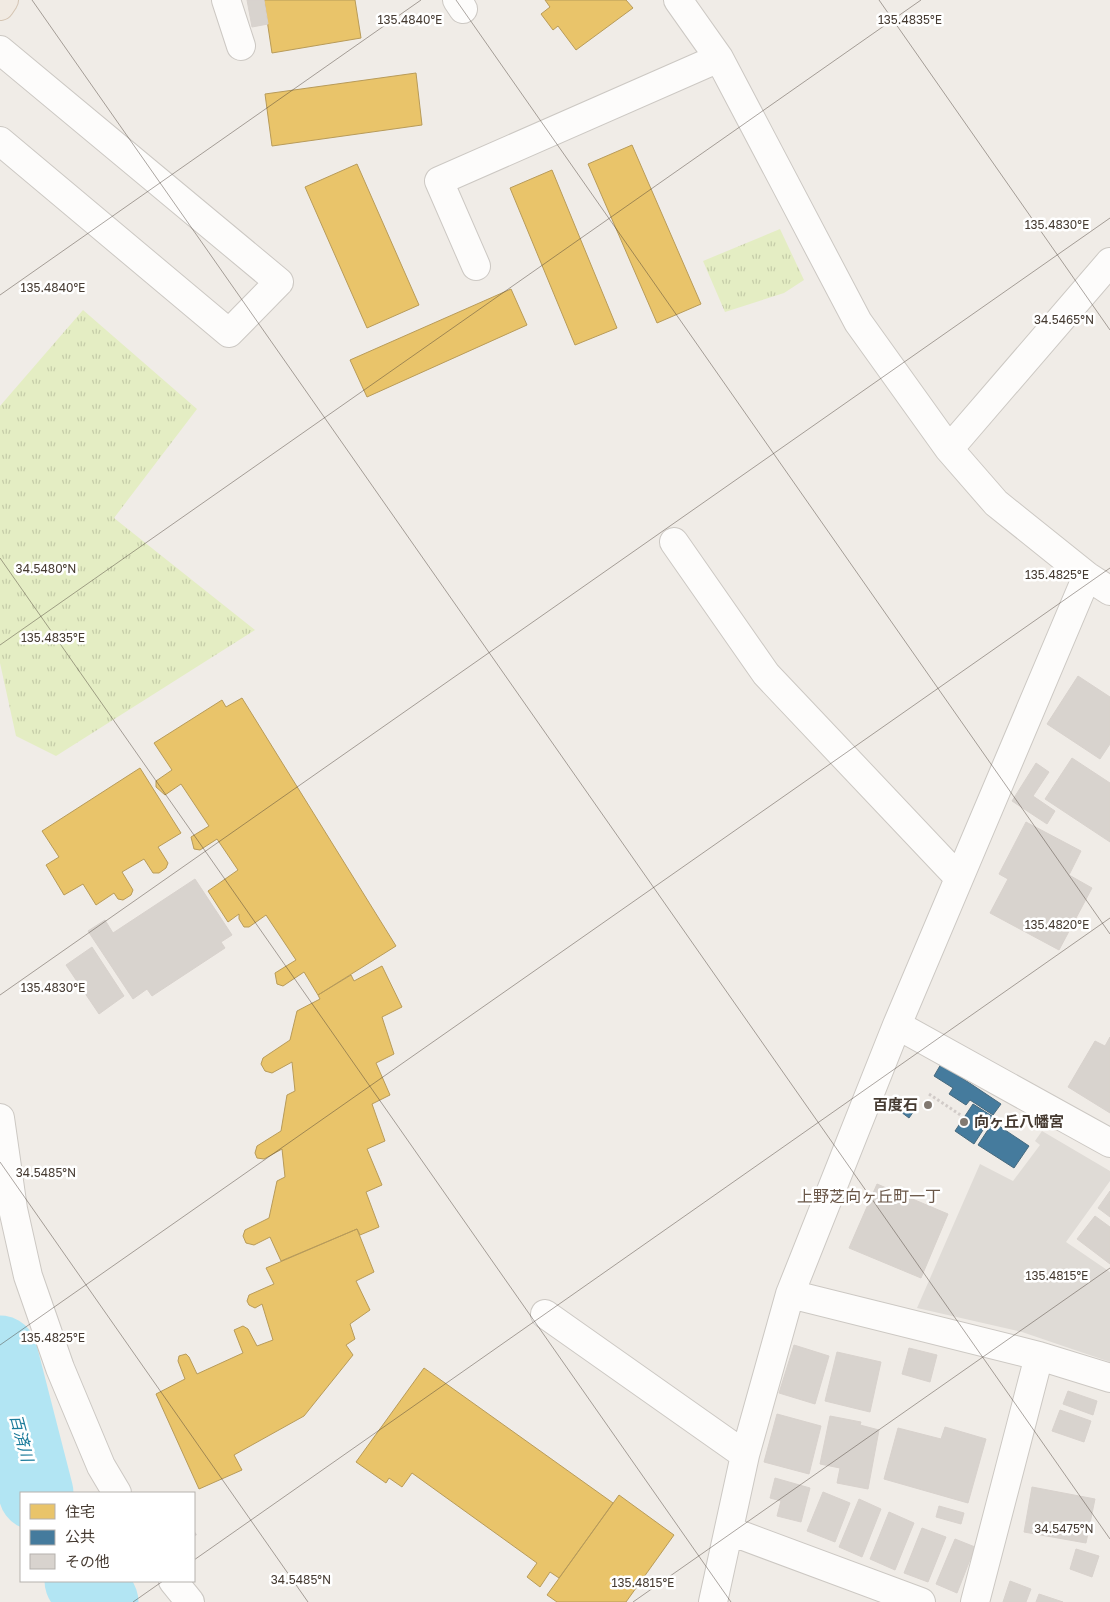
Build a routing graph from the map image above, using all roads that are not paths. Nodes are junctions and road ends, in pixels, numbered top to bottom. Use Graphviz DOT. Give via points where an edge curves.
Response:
graph roads {
  1 [pos="4,0"];
  2 [pos="226,0"];
  3 [pos="678,0"];
  4 [pos="0,6"];
  5 [pos="241,46"];
  6 [pos="0,50"];
  7 [pos="719,58"];
  8 [pos="0,141"];
  9 [pos="1110,262"];
  10 [pos="476,266"];
  11 [pos="949,449"];
  12 [pos="674,542"];
  13 [pos="1086,576"];
  14 [pos="1110,591"];
  15 [pos="959,878"];
  16 [pos="897,1025"];
  17 [pos="0,1118"];
  18 [pos="1110,1143"];
  19 [pos="790,1294"];
  20 [pos="545,1314"];
  21 [pos="1039,1356"];
  22 [pos="1110,1378"];
  23 [pos="745,1455"];
  24 [pos="116,1492"];
  25 [pos="730,1531"];
  26 [pos="174,1582"];
  27 [pos="190,1602"];
  28 [pos="713,1602"];
  29 [pos="922,1602"];
  30 [pos="975,1602"];
  1 -- 4 [label="main road"];
  2 -- 5 [label="street"];
  3 -- 7 [label="street"];
  6 -- 8 [label="street" via="279,282 229,333"];
  7 -- 10 [label="street" via="439,181"];
  7 -- 11 [label="street" via="858,322"];
  9 -- 11 [label="street"];
  11 -- 13 [label="street" via="996,503"];
  12 -- 15 [label="street" via="766,674"];
  13 -- 14 [label="street"];
  13 -- 15 [label="street"];
  15 -- 16 [label="street"];
  16 -- 18 [label="street"];
  16 -- 19 [label="street"];
  17 -- 24 [label="street" via="13,1209 28,1276 60,1368 101,1466"];
  19 -- 21 [label="street"];
  19 -- 23 [label="street"];
  20 -- 23 [label="street"];
  21 -- 22 [label="street"];
  21 -- 30 [label="street"];
  23 -- 25 [label="street"];
  25 -- 28 [label="street"];
  25 -- 29 [label="street"];
  26 -- 27 [label="street"];
}
